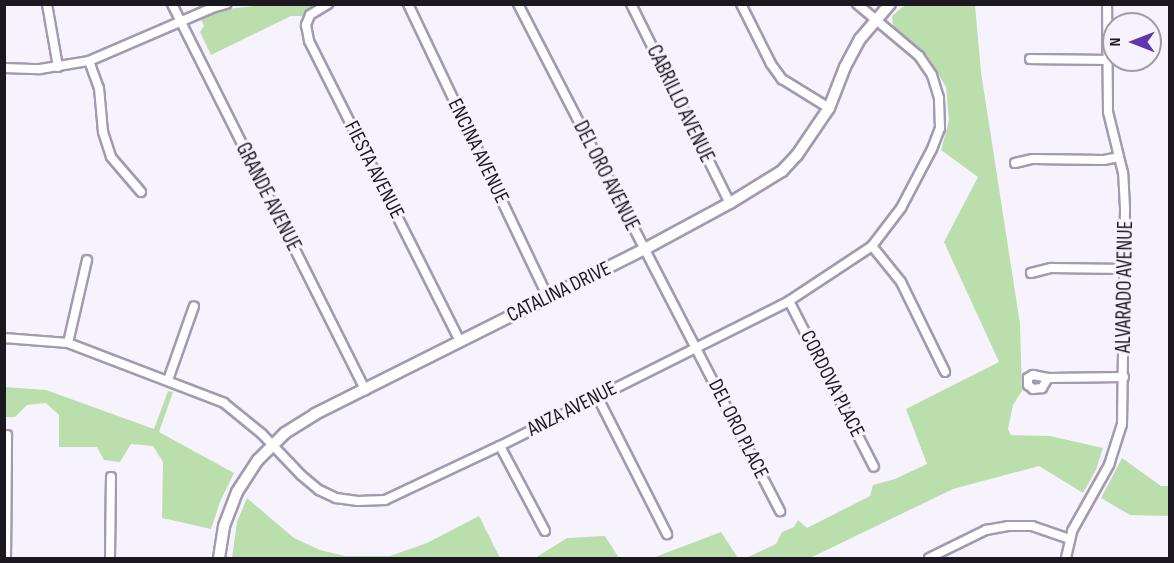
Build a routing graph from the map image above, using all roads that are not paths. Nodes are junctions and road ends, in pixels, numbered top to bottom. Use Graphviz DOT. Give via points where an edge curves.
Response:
graph roads {
  1 [pos="47,4"];
  2 [pos="172,4"];
  3 [pos="226,4"];
  4 [pos="328,4"];
  5 [pos="408,4"];
  6 [pos="518,4"];
  7 [pos="631,4"];
  8 [pos="741,4"];
  9 [pos="857,4"];
  10 [pos="890,4"];
  11 [pos="874,20"];
  12 [pos="181,21"];
  13 [pos="1030,58"];
  14 [pos="1102,60"];
  15 [pos="89,61"];
  16 [pos="58,67"];
  17 [pos="4,68"];
  18 [pos="1107,72"];
  19 [pos="830,108"];
  20 [pos="1119,156"];
  21 [pos="1015,163"];
  22 [pos="141,192"];
  23 [pos="730,203"];
  24 [pos="872,246"];
  25 [pos="643,250"];
  26 [pos="87,260"];
  27 [pos="1125,269"];
  28 [pos="1031,273"];
  29 [pos="548,297"];
  30 [pos="789,301"];
  31 [pos="194,306"];
  32 [pos="4,338"];
  33 [pos="460,341"];
  34 [pos="68,343"];
  35 [pos="694,348"];
  36 [pos="945,372"];
  37 [pos="1124,377"];
  38 [pos="1048,378"];
  39 [pos="168,380"];
  40 [pos="364,390"];
  41 [pos="597,396"];
  42 [pos="8,435"];
  43 [pos="272,443"];
  44 [pos="500,446"];
  45 [pos="874,467"];
  46 [pos="111,477"];
  47 [pos="780,511"];
  48 [pos="545,531"];
  49 [pos="667,534"];
  50 [pos="1069,539"];
  51 [pos="6,558"];
  52 [pos="110,558"];
  53 [pos="219,558"];
  54 [pos="929,558"];
  55 [pos="1066,558"];
  1 -- 16 [label="street"];
  2 -- 12 [label="street, GRANDE AVENUE"];
  3 -- 12 [label="street"];
  4 -- 33 [label="street, FIESTA AVENUE" via="310,15 306,25 309,41"];
  5 -- 29 [label="street, ENCINA AVENUE"];
  6 -- 25 [label="street, DEL ORO AVENUE"];
  7 -- 23 [label="street, CABRILLO AVENUE"];
  8 -- 19 [label="street" via="782,79"];
  9 -- 11 [label="street, ANZA AVENUE"];
  10 -- 11 [label="street, CATALINA DRIVE"];
  11 -- 19 [label="street, CATALINA DRIVE" via="851,56"];
  11 -- 24 [label="street, ANZA AVENUE" via="919,56 932,75 939,98 940,128 900,208"];
  12 -- 15 [label="street"];
  12 -- 40 [label="street, GRANDE AVENUE"];
  13 -- 14 [label="street"];
  15 -- 16 [label="street"];
  15 -- 22 [label="street" via="99,88 103,132 111,157"];
  16 -- 17 [label="street"];
  18 -- 20 [label="street, ALVARADO AVENUE" via="1107,112"];
  19 -- 23 [label="street, CATALINA DRIVE" via="782,171"];
  20 -- 21 [label="street"];
  20 -- 27 [label="street, ALVARADO AVENUE" via="1124,180"];
  23 -- 25 [label="street, CATALINA DRIVE"];
  24 -- 30 [label="street, ANZA AVENUE"];
  24 -- 36 [label="street" via="901,282"];
  25 -- 29 [label="street, CATALINA DRIVE"];
  25 -- 35 [label="street, DEL ORO AVENUE"];
  26 -- 34 [label="street"];
  27 -- 28 [label="street" via="1051,268"];
  27 -- 37 [label="street, ALVARADO AVENUE"];
  29 -- 33 [label="street, CATALINA DRIVE"];
  30 -- 35 [label="street, ANZA AVENUE"];
  30 -- 45 [label="street, CORDOVA PLACE"];
  31 -- 39 [label="street"];
  32 -- 34 [label="street, ANZA AVENUE"];
  33 -- 40 [label="street, CATALINA DRIVE"];
  34 -- 39 [label="street, ANZA AVENUE"];
  35 -- 41 [label="street, ANZA AVENUE"];
  35 -- 47 [label="street, DEL ORO PLACE" via="711,373"];
  37 -- 38 [label="street"];
  37 -- 50 [label="street, ALVARADO AVENUE" via="1122,424 1114,452"];
  39 -- 43 [label="street, ANZA AVENUE" via="224,403"];
  40 -- 43 [label="street, CATALINA DRIVE" via="300,423"];
  41 -- 44 [label="street, ANZA AVENUE"];
  41 -- 49 [label="street"];
  42 -- 51 [label="street"];
  43 -- 44 [label="street, ANZA AVENUE" via="319,490 336,498 358,501 385,500"];
  43 -- 53 [label="street, CATALINA DRIVE" via="237,492 224,526"];
  44 -- 48 [label="street"];
  46 -- 52 [label="street"];
  50 -- 54 [label="street" via="1032,526 1008,526 986,530"];
  50 -- 55 [label="street, ALVARADO AVENUE"];
}
